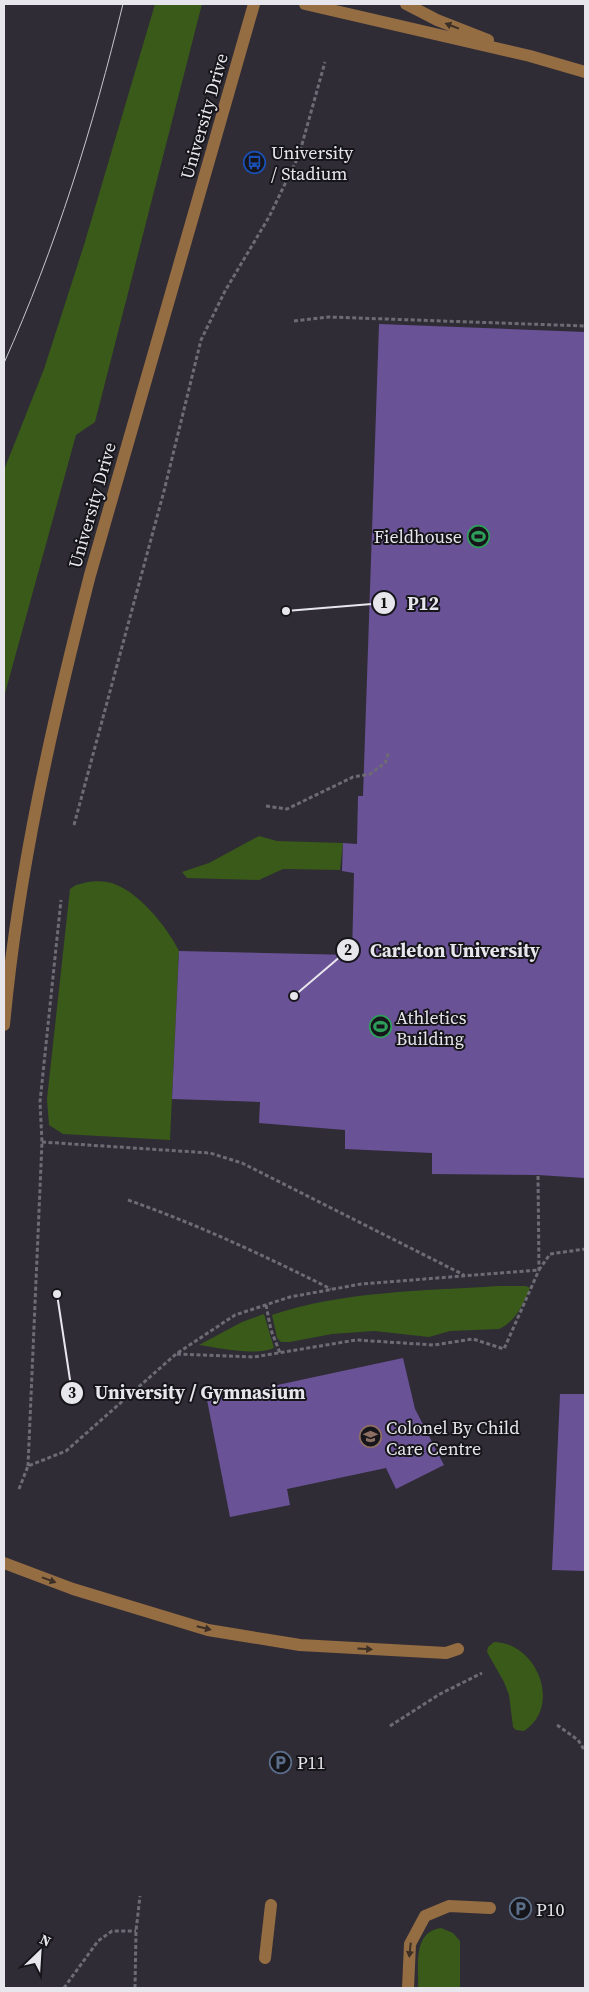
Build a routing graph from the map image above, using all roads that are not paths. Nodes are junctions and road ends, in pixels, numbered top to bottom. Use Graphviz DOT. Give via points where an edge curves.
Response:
graph roads {
  1 [pos="254,4"];
  2 [pos="305,4"];
  3 [pos="406,4"];
  4 [pos="530,56"];
  5 [pos="585,72"];
  6 [pos="4,1025"];
  7 [pos="4,1563"];
  8 [pos="458,1649"];
  9 [pos="271,1905"];
  10 [pos="490,1908"];
  11 [pos="265,1958"];
  12 [pos="408,1988"];
  1 -- 6 [label="street, University Drive" via="70,654 26,861"];
  2 -- 4 [label="street"];
  4 -- 3 [label="street, one-way" via="437,20"];
  4 -- 5 [label="street"];
  7 -- 8 [label="street, one-way" via="73,1589 208,1630 300,1646 446,1653"];
  9 -- 11 [label="street"];
  10 -- 12 [label="street, one-way" via="449,1906 425,1916 410,1944"];
}
